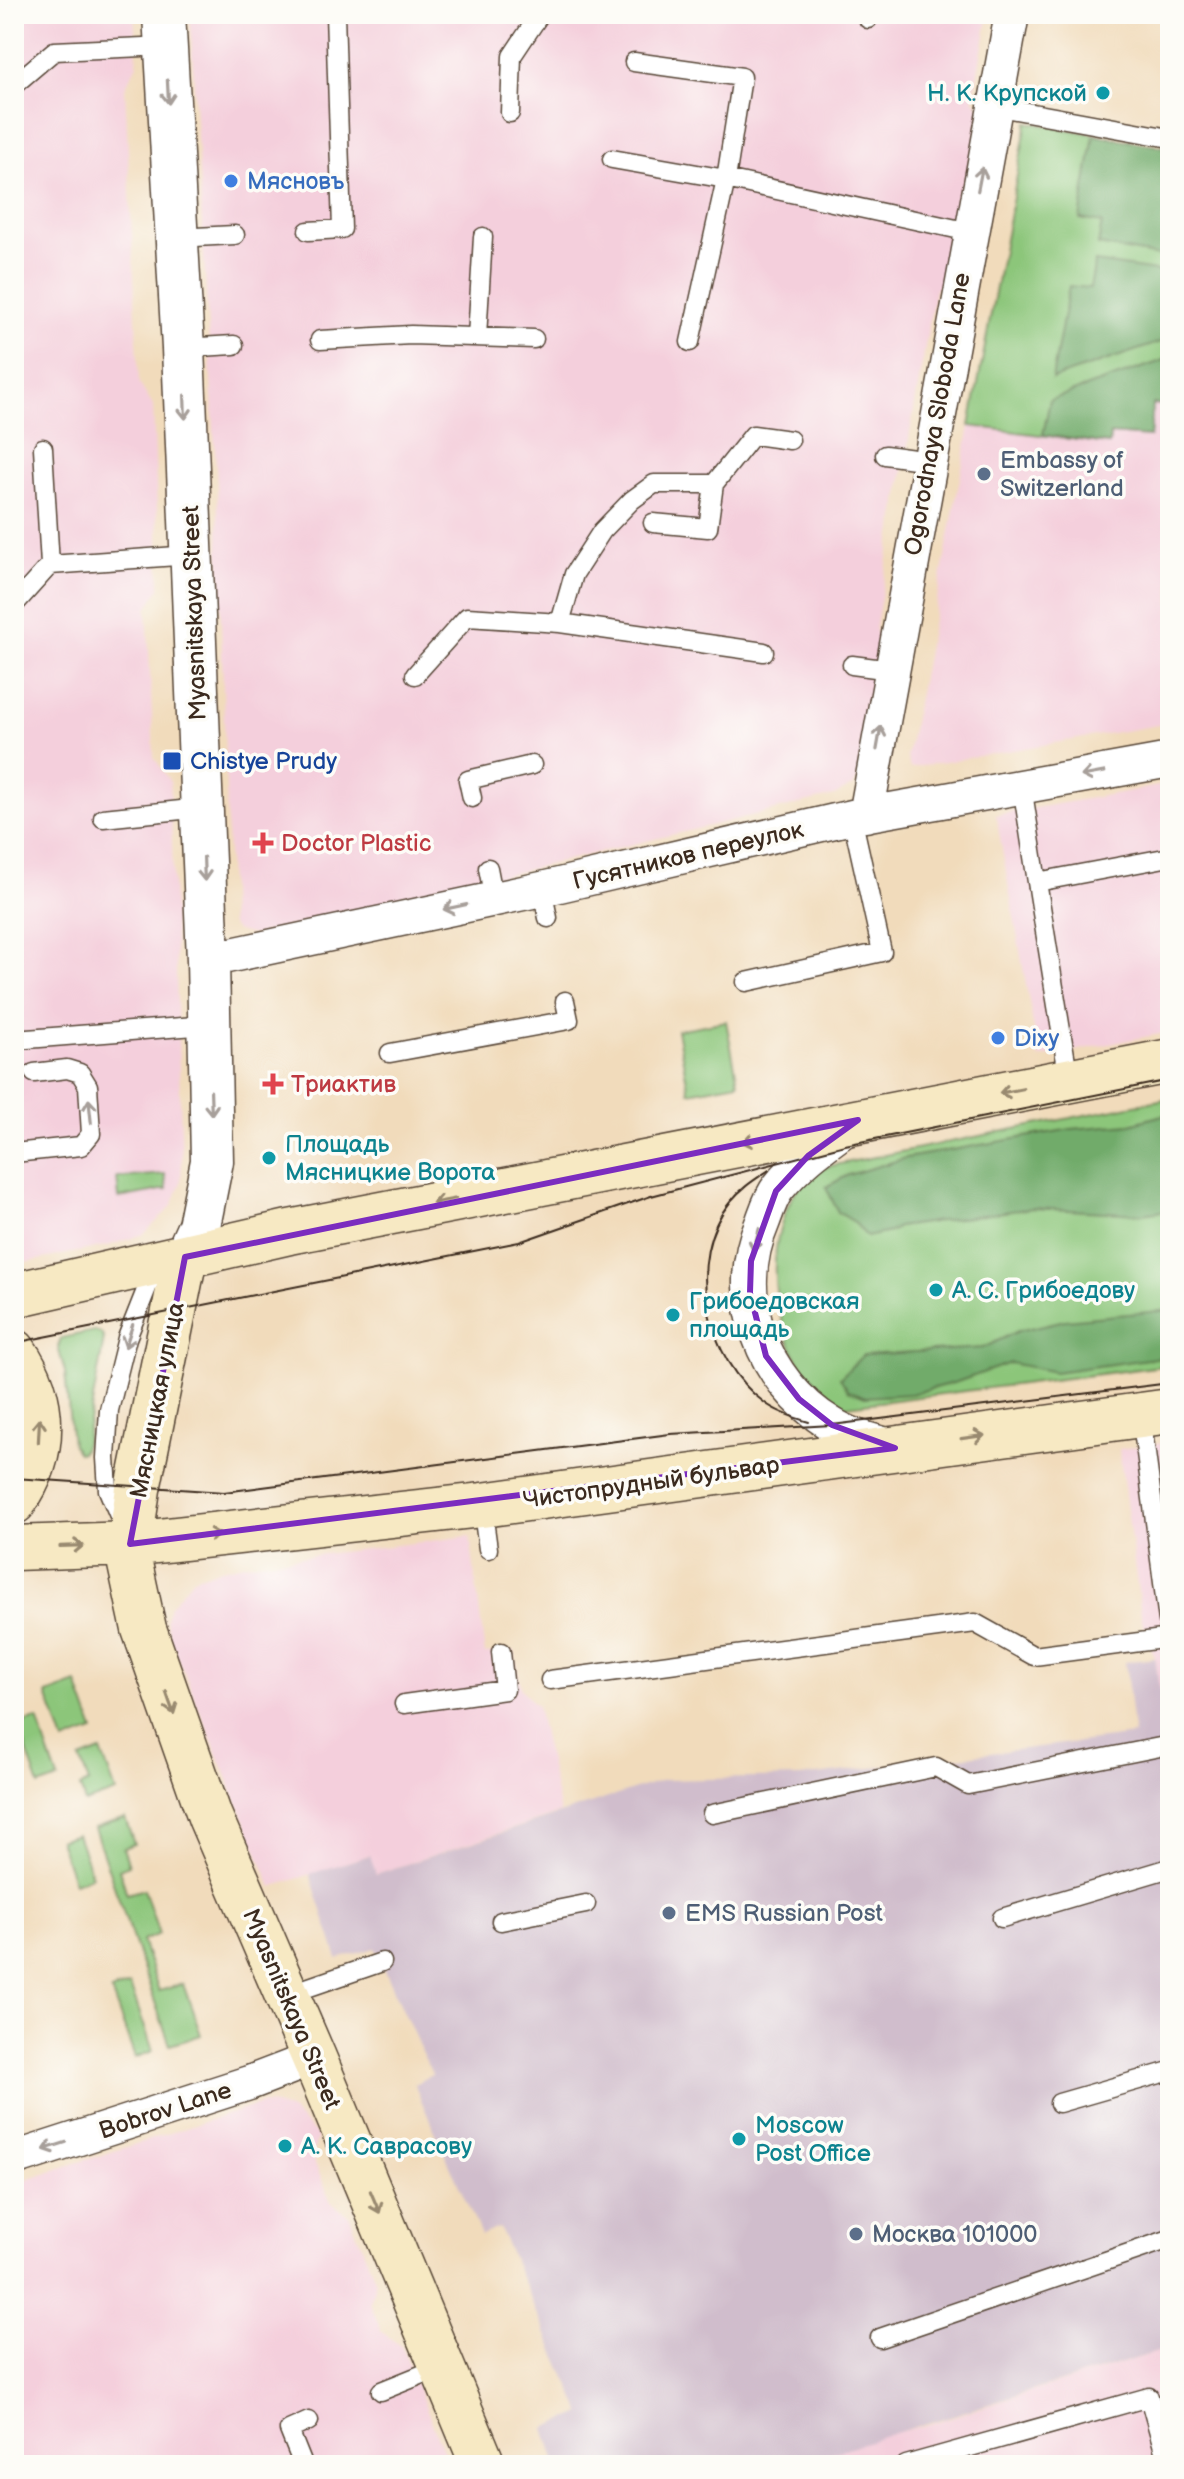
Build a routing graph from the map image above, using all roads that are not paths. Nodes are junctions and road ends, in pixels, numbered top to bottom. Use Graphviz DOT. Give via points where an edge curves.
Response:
graph roads {
  1 [pos="335,14"];
  2 [pos="540,14"];
  3 [pos="1012,14"];
  4 [pos="165,30"];
  5 [pos="634,62"];
  6 [pos="14,85"];
  7 [pos="994,106"];
  8 [pos="510,113"];
  9 [pos="1170,138"];
  10 [pos="612,159"];
  11 [pos="726,179"];
  12 [pos="308,231"];
  13 [pos="970,232"];
  14 [pos="235,235"];
  15 [pos="483,237"];
  16 [pos="175,238"];
  17 [pos="477,337"];
  18 [pos="534,339"];
  19 [pos="320,340"];
  20 [pos="690,342"];
  21 [pos="234,345"];
  22 [pos="183,348"];
  23 [pos="790,440"];
  24 [pos="43,448"];
  25 [pos="885,455"];
  26 [pos="929,461"];
  27 [pos="714,484"];
  28 [pos="653,523"];
  29 [pos="191,555"];
  30 [pos="50,565"];
  31 [pos="14,605"];
  32 [pos="560,623"];
  33 [pos="764,652"];
  34 [pos="852,665"];
  35 [pos="891,670"];
  36 [pos="415,675"];
  37 [pos="1170,764"];
  38 [pos="532,765"];
  39 [pos="1022,786"];
  40 [pos="472,798"];
  41 [pos="201,808"];
  42 [pos="859,816"];
  43 [pos="103,818"];
  44 [pos="1170,857"];
  45 [pos="1037,882"];
  46 [pos="208,960"];
  47 [pos="746,982"];
  48 [pos="565,1001"];
  49 [pos="208,1025"];
  50 [pos="14,1040"];
  51 [pos="390,1053"];
  52 [pos="1170,1061"];
  53 [pos="34,1073"];
  54 [pos="1069,1080"];
  55 [pos="858,1120"];
  56 [pos="14,1153"];
  57 [pos="171,1260"];
  58 [pos="14,1295"];
  59 [pos="14,1351"];
  60 [pos="1155,1413"];
  61 [pos="895,1448"];
  62 [pos="14,1502"];
  63 [pos="482,1505"];
  64 [pos="130,1544"];
  65 [pos="14,1548"];
  66 [pos="488,1549"];
  67 [pos="1170,1637"];
  68 [pos="501,1652"];
  69 [pos="550,1680"];
  70 [pos="404,1704"];
  71 [pos="1170,1745"];
  72 [pos="712,1814"];
  73 [pos="1170,1868"];
  74 [pos="586,1904"];
  75 [pos="1002,1918"];
  76 [pos="501,1921"];
  77 [pos="382,1962"];
  78 [pos="286,1995"];
  79 [pos="314,2058"];
  80 [pos="1170,2071"];
  81 [pos="1059,2103"];
  82 [pos="14,2159"];
  83 [pos="1170,2239"];
  84 [pos="880,2338"];
  85 [pos="443,2366"];
  86 [pos="381,2391"];
  87 [pos="309,2421"];
  88 [pos="303,2465"];
  89 [pos="483,2465"];
  90 [pos="907,2465"];
  91 [pos="1168,2465"];
  1 -- 12 [label="lane" via="342,229"];
  2 -- 8 [label="lane" via="512,56"];
  3 -- 7 [label="street, Ogorodnaya Sloboda Lane"];
  4 -- 6 [label="lane" via="54,51"];
  4 -- 16 [label="street, Myasnitskaya Street, one-way"];
  5 -- 11 [label="lane" via="742,77"];
  7 -- 9 [label="lane"];
  13 -- 7 [label="street, Ogorodnaya Sloboda Lane, one-way"];
  10 -- 11 [label="lane"];
  11 -- 13 [label="lane"];
  11 -- 20 [label="lane"];
  13 -- 26 [label="street, Ogorodnaya Sloboda Lane"];
  14 -- 16 [label="lane"];
  15 -- 17 [label="lane"];
  16 -- 22 [label="street, Myasnitskaya Street"];
  17 -- 18 [label="lane"];
  17 -- 19 [label="lane"];
  21 -- 22 [label="lane"];
  22 -- 29 [label="street, Myasnitskaya Street, one-way"];
  23 -- 27 [label="lane" via="753,435"];
  24 -- 30 [label="lane"];
  25 -- 26 [label="lane"];
  26 -- 35 [label="street, Ogorodnaya Sloboda Lane"];
  27 -- 28 [label="lane" via="708,528"];
  27 -- 32 [label="lane" via="654,484 632,500 602,531 574,574"];
  29 -- 30 [label="lane"];
  29 -- 41 [label="street, Myasnitskaya Street"];
  30 -- 31 [label="lane"];
  32 -- 33 [label="lane"];
  32 -- 36 [label="lane" via="467,617"];
  34 -- 35 [label="lane"];
  42 -- 35 [label="street, Ogorodnaya Sloboda Lane, one-way"];
  37 -- 39 [label="street, Гусятников переулок, one-way"];
  38 -- 40 [label="lane" via="468,780"];
  39 -- 42 [label="street, Гусятников переулок"];
  39 -- 45 [label="lane"];
  41 -- 43 [label="lane"];
  41 -- 46 [label="street, Myasnitskaya Street, one-way"];
  42 -- 46 [label="street, Гусятников переулок, one-way" via="545,904 491,883"];
  42 -- 47 [label="lane" via="882,952"];
  44 -- 45 [label="lane"];
  45 -- 54 [label="lane"];
  46 -- 49 [label="street, Myasnitskaya Street"];
  48 -- 51 [label="lane" via="569,1020"];
  49 -- 50 [label="lane"];
  49 -- 57 [label="street, Myasnitskaya Street, one-way" via="212,1161 199,1226"];
  52 -- 54 [label="main road"];
  56 -- 53 [label="lane, one-way" via="81,1146 91,1134 88,1086 80,1073"];
  54 -- 55 [label="main road, one-way"];
  55 -- 57 [label="main road, one-way"];
  55 -- 61 [label="street, one-way" via="808,1156 776,1191 758,1231 750,1293 766,1356 799,1399 832,1425"];
  57 -- 58 [label="main road"];
  57 -- 64 [label="main road, Мясницкая улица, one-way"];
  62 -- 59 [label="main road, one-way" via="31,1472 41,1433 39,1402"];
  61 -- 60 [label="main road, Чистопрудный бульвар, one-way"];
  60 -- 67 [label="lane"];
  61 -- 63 [label="main road, Чистопрудный бульвар"];
  64 -- 63 [label="main road, Чистопрудный бульвар, one-way"];
  63 -- 66 [label="lane"];
  65 -- 64 [label="main road, Чистопрудный бульвар, one-way"];
  64 -- 78 [label="main road, Myasnitskaya Street, one-way" via="144,1629 210,1817"];
  67 -- 69 [label="lane" via="1034,1656 975,1623"];
  68 -- 70 [label="lane" via="505,1690"];
  71 -- 72 [label="lane" via="968,1785 936,1767"];
  73 -- 75 [label="lane"];
  74 -- 76 [label="lane"];
  77 -- 78 [label="lane"];
  78 -- 79 [label="main road, Myasnitskaya Street"];
  79 -- 82 [label="street, Bobrov Lane, one-way"];
  79 -- 85 [label="main road, Myasnitskaya Street, one-way"];
  80 -- 81 [label="lane"];
  83 -- 84 [label="lane"];
  85 -- 86 [label="lane"];
  85 -- 89 [label="main road, Myasnitskaya Street"];
  87 -- 88 [label="lane" via="289,2430"];
  90 -- 91 [label="lane" via="1048,2432 1149,2397"];
}
